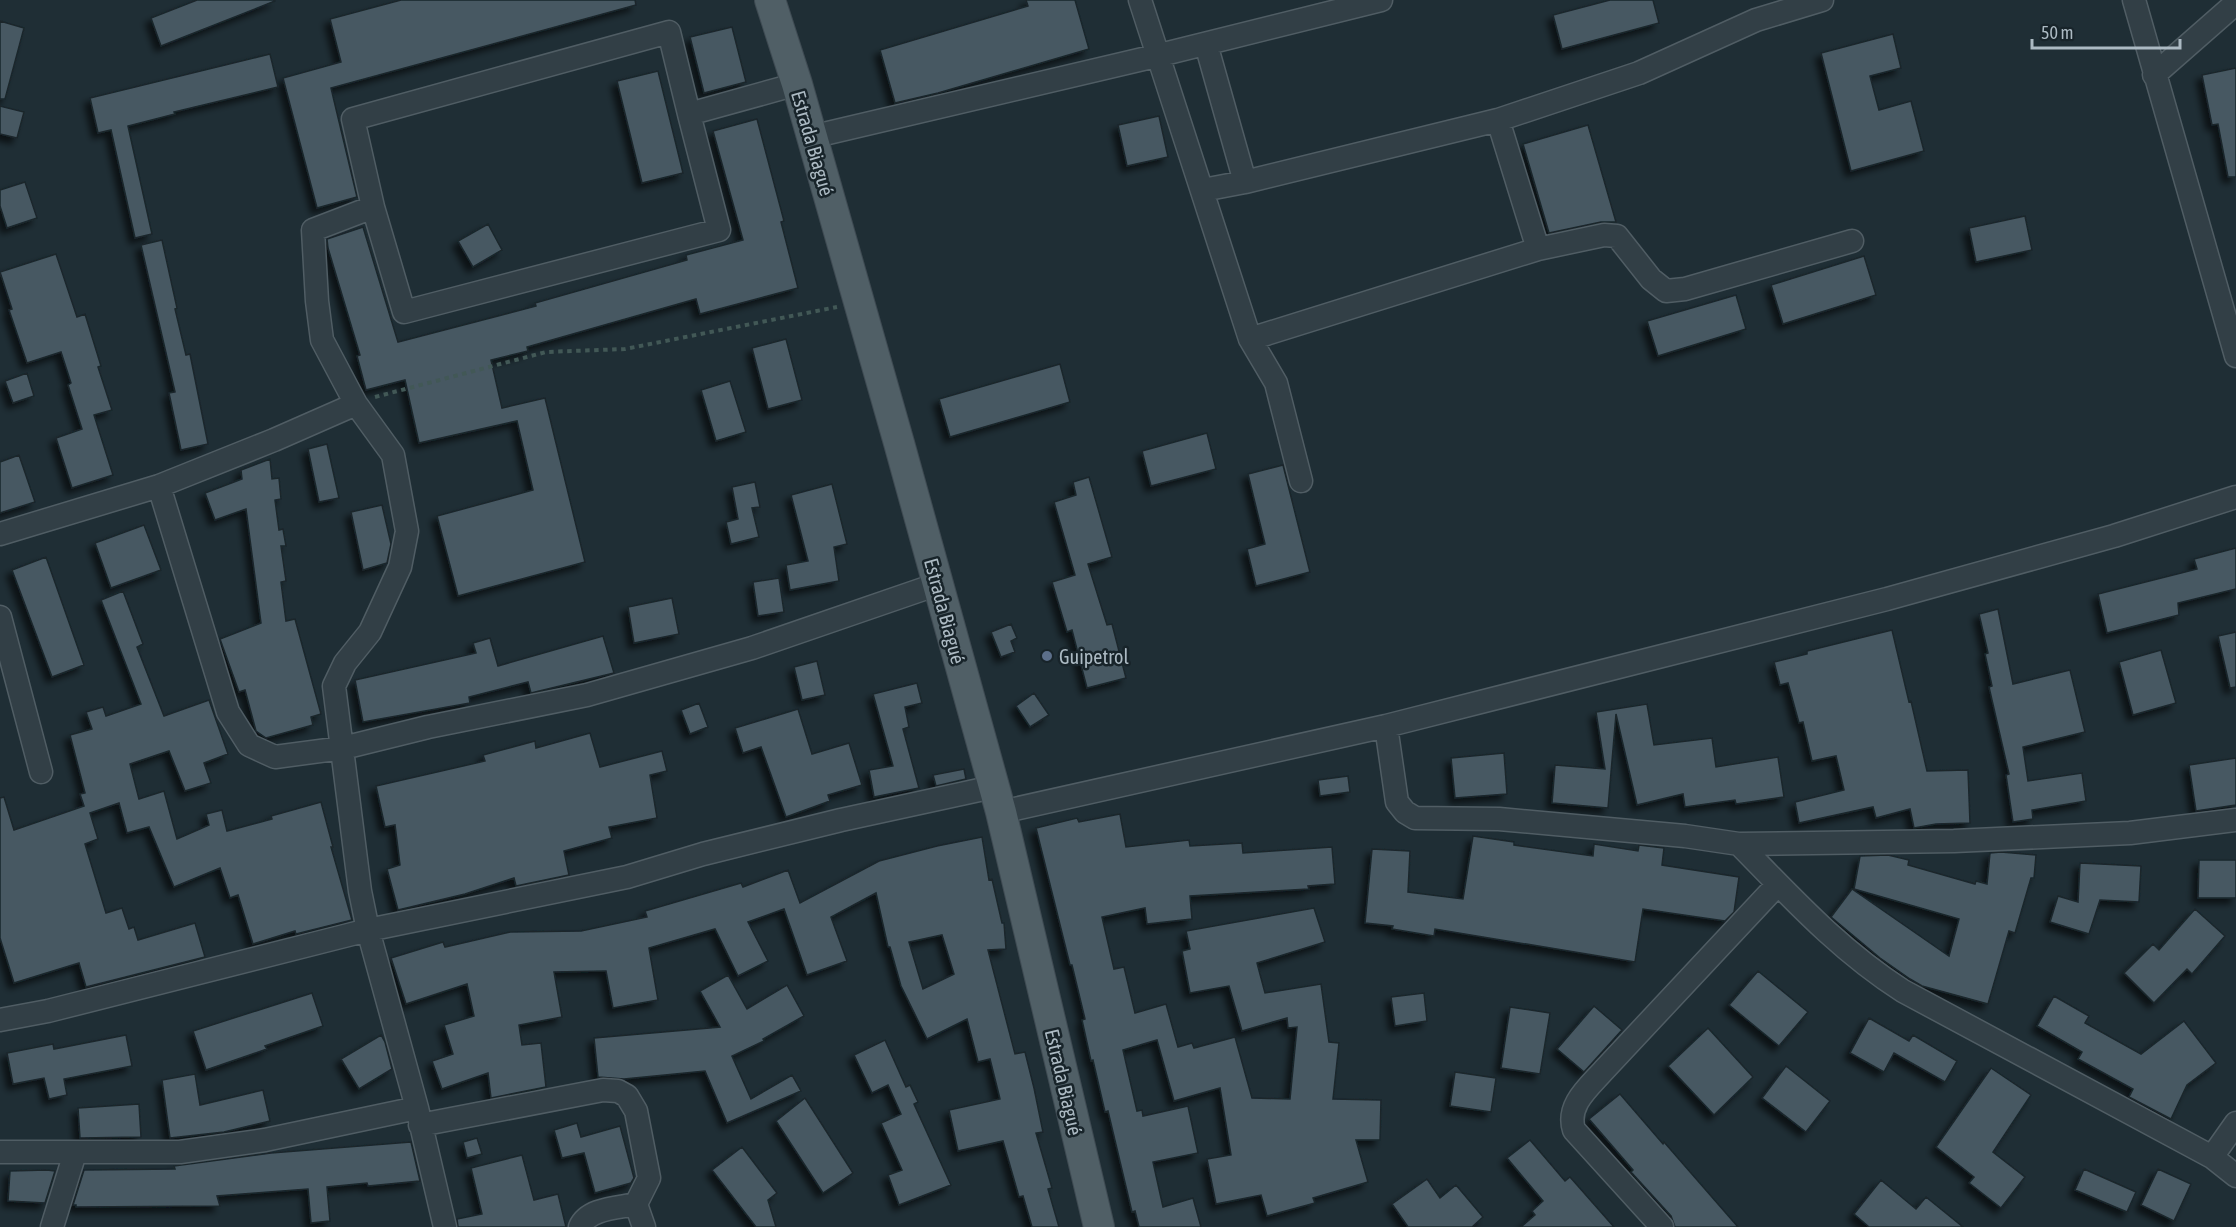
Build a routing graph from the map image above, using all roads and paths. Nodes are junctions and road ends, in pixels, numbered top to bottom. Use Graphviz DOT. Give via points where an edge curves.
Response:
graph roads {
  1 [pos="770,0"];
  2 [pos="1140,0"];
  3 [pos="1381,0"];
  4 [pos="1822,0"];
  5 [pos="2134,0"];
  6 [pos="2236,3"];
  7 [pos="1206,44"];
  8 [pos="1160,55"];
  9 [pos="2154,75"];
  10 [pos="797,84"];
  11 [pos="689,114"];
  12 [pos="1498,120"];
  13 [pos="811,137"];
  14 [pos="1245,182"];
  15 [pos="1203,190"];
  16 [pos="373,207"];
  17 [pos="1851,241"];
  18 [pos="1538,249"];
  19 [pos="859,303"];
  20 [pos="1250,339"];
  21 [pos="2236,356"];
  22 [pos="356,404"];
  23 [pos="1301,481"];
  24 [pos="159,486"];
  25 [pos="2236,497"];
  26 [pos="0,534"];
  27 [pos="938,584"];
  28 [pos="1,622"];
  29 [pos="1386,726"];
  30 [pos="343,748"];
  31 [pos="41,772"];
  32 [pos="997,800"];
  33 [pos="2236,820"];
  34 [pos="1739,844"];
  35 [pos="1779,884"];
  36 [pos="368,930"];
  37 [pos="0,1020"];
  38 [pos="418,1117"];
  39 [pos="2236,1123"];
  40 [pos="0,1152"];
  41 [pos="75,1153"];
  42 [pos="2212,1157"];
  43 [pos="2236,1176"];
  44 [pos="636,1204"];
  45 [pos="52,1227"];
  46 [pos="445,1227"];
  47 [pos="580,1227"];
  48 [pos="644,1227"];
  49 [pos="1099,1227"];
  50 [pos="1662,1227"];
  1 -- 10 [label="main road, Estrada Biagué"];
  2 -- 8 [label="street"];
  3 -- 7 [label="street"];
  4 -- 12 [label="street" via="1756,20 1639,73"];
  5 -- 9 [label="street"];
  6 -- 9 [label="street"];
  7 -- 8 [label="street"];
  7 -- 14 [label="street"];
  8 -- 13 [label="street"];
  8 -- 15 [label="street"];
  9 -- 21 [label="street"];
  10 -- 11 [label="street"];
  10 -- 13 [label="main road, Estrada Biagué"];
  11 -- 16 [label="street" via="669,32 353,119"];
  11 -- 16 [label="street" via="719,230 404,312"];
  12 -- 14 [label="street"];
  12 -- 18 [label="street"];
  13 -- 19 [label="main road, Estrada Biagué"];
  14 -- 15 [label="street"];
  15 -- 20 [label="street"];
  16 -- 22 [label="street" via="314,230 322,340"];
  17 -- 18 [label="street" via="1685,290 1666,291 1651,279 1617,236 1604,235"];
  18 -- 20 [label="street"];
  19 -- 22 [label="path" via="625,349 546,352"];
  19 -- 27 [label="main road, Estrada Biagué"];
  20 -- 23 [label="street" via="1276,383"];
  22 -- 24 [label="street"];
  22 -- 30 [label="street" via="393,455 407,531 400,567 370,632 345,663 334,686"];
  24 -- 26 [label="street"];
  24 -- 30 [label="street" via="228,712 249,745 275,757"];
  25 -- 29 [label="street" via="2114,536 1887,599"];
  27 -- 30 [label="street" via="752,648 586,695"];
  27 -- 32 [label="main road, Estrada Biagué"];
  28 -- 31 [label="street"];
  29 -- 32 [label="street"];
  29 -- 34 [label="street" via="1397,802 1415,818 1499,819"];
  30 -- 36 [label="street"];
  32 -- 36 [label="street" via="841,820 627,877"];
  32 -- 49 [label="main road, Estrada Biagué"];
  33 -- 34 [label="street" via="2130,833 1954,841"];
  34 -- 35 [label="street"];
  35 -- 42 [label="street" via="1869,970"];
  35 -- 50 [label="street" via="1580,1096 1572,1111 1574,1130"];
  36 -- 37 [label="street"];
  36 -- 38 [label="street"];
  38 -- 41 [label="street" via="180,1152"];
  38 -- 44 [label="street" via="618,1090 636,1111 649,1178"];
  38 -- 46 [label="street"];
  39 -- 42 [label="street"];
  40 -- 41 [label="street"];
  41 -- 45 [label="street"];
  42 -- 43 [label="street"];
  44 -- 47 [label="street" via="592,1214"];
  44 -- 48 [label="street"];
}
